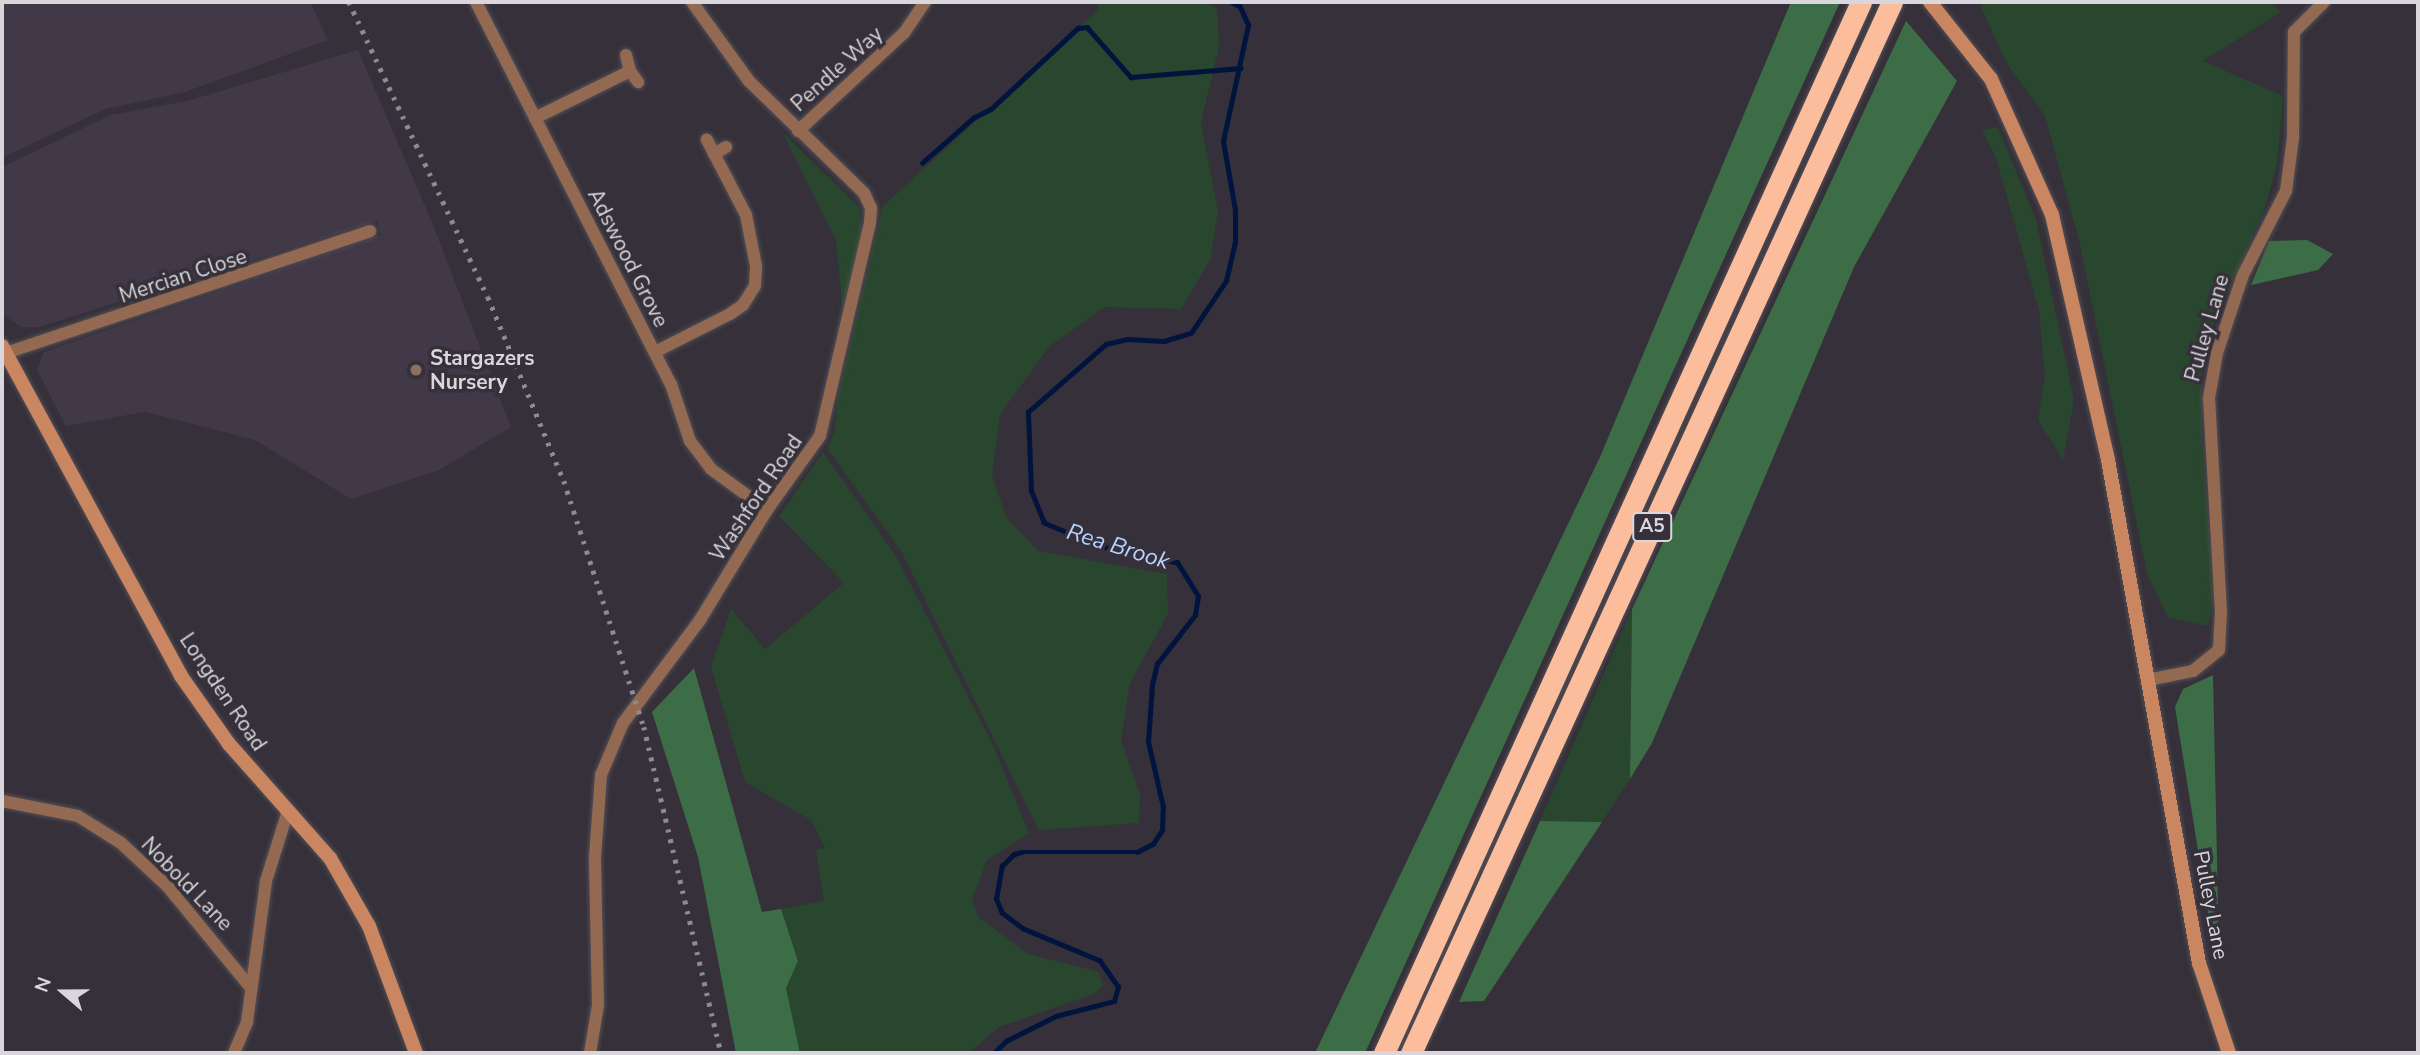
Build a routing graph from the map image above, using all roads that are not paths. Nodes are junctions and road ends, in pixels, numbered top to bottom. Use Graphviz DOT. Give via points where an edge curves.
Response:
graph roads {
  1 [pos="476,2"];
  2 [pos="692,2"];
  3 [pos="925,2"];
  4 [pos="1861,2"];
  5 [pos="1892,2"];
  6 [pos="2324,2"];
  7 [pos="1934,6"];
  8 [pos="625,55"];
  9 [pos="535,118"];
  10 [pos="798,131"];
  11 [pos="707,140"];
  12 [pos="726,147"];
  13 [pos="713,154"];
  14 [pos="370,232"];
  15 [pos="4,350"];
  16 [pos="655,352"];
  17 [pos="767,510"];
  18 [pos="2148,680"];
  19 [pos="2,801"];
  20 [pos="287,814"];
  21 [pos="251,988"];
  22 [pos="234,1053"];
  23 [pos="416,1053"];
  24 [pos="590,1053"];
  25 [pos="1384,1053"];
  26 [pos="1411,1053"];
  27 [pos="2229,1053"];
  1 -- 9 [label="street, Adswood Grove"];
  2 -- 10 [label="street, Washford Road" via="749,81"];
  3 -- 10 [label="street, Pendle Way" via="904,33"];
  4 -- 25 [label="highway, A5"];
  5 -- 26 [label="highway, A5"];
  6 -- 18 [label="street, Pulley Lane" via="2294,32 2293,138 2286,191 2243,275 2208,398 2221,612 2219,650 2193,671"];
  7 -- 18 [label="street, Pulley Lane" via="1991,79 2052,215 2108,460"];
  8 -- 9 [label="street" via="634,76"];
  9 -- 16 [label="street, Adswood Grove"];
  10 -- 17 [label="street, Washford Road" via="864,193 871,208 870,223 820,436"];
  11 -- 13 [label="street"];
  12 -- 13 [label="street"];
  13 -- 16 [label="street" via="746,215 756,266 755,286 743,305 730,314"];
  14 -- 15 [label="street, Mercian Close"];
  15 -- 20 [label="street, Longden Road" via="181,676"];
  16 -- 17 [label="street, Adswood Grove" via="690,441 711,469"];
  17 -- 24 [label="street, Washford Road" via="700,620 623,723 601,775 595,857 598,1005"];
  18 -- 27 [label="street, Pulley Lane" via="2199,963"];
  19 -- 21 [label="street, Nobold Lane" via="78,816 121,843 168,887"];
  20 -- 21 [label="street, Nobold Lane" via="266,881"];
  20 -- 23 [label="street, Longden Road" via="330,858 369,926"];
  21 -- 22 [label="street, Nobold Lane" via="247,1022"];
}
